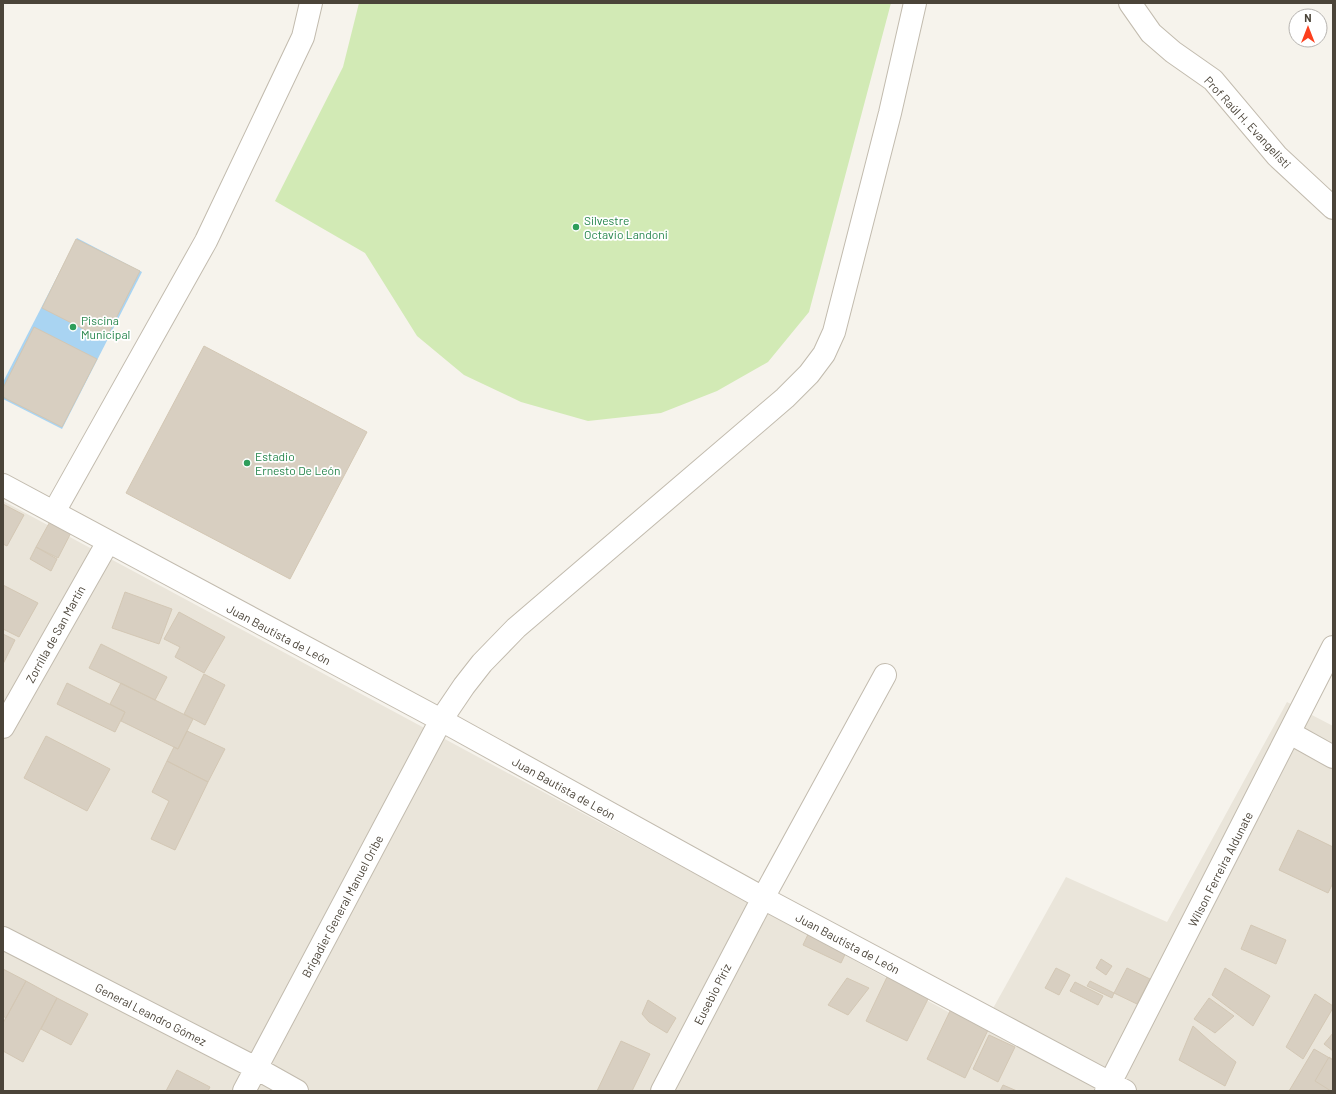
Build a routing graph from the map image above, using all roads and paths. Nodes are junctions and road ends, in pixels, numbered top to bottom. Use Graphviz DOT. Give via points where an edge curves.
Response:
graph roads {
  1 [pos="311,3"];
  2 [pos="915,3"];
  3 [pos="1130,3"];
  4 [pos="1333,208"];
  5 [pos="3,485"];
  6 [pos="54,512"];
  7 [pos="108,542"];
  8 [pos="1333,647"];
  9 [pos="884,675"];
  10 [pos="441,720"];
  11 [pos="3,727"];
  12 [pos="1290,733"];
  13 [pos="1333,757"];
  14 [pos="762,898"];
  15 [pos="3,938"];
  16 [pos="256,1068"];
  17 [pos="1114,1088"];
  18 [pos="244,1091"];
  19 [pos="297,1091"];
  20 [pos="662,1091"];
  1 -- 6 [label="street" via="304,37 206,241"];
  2 -- 10 [label="street, Brigadier General Manuel Oribe" via="890,113 834,332 824,354 785,398 516,628 482,663"];
  3 -- 4 [label="street, Prof Raúl H. Evangelisti" via="1151,33 1213,80 1277,156"];
  5 -- 6 [label="street, Juan Bautista de León"];
  6 -- 7 [label="street, Juan Bautista de León"];
  7 -- 10 [label="street, Juan Bautista de León"];
  7 -- 11 [label="street, Zorrilla de San Martín"];
  8 -- 12 [label="street, Wilson Ferreira Aldunate"];
  9 -- 14 [label="street, Eusebio Píriz"];
  10 -- 14 [label="street, Juan Bautista de León"];
  10 -- 16 [label="street, Brigadier General Manuel Oribe"];
  12 -- 13 [label="street"];
  12 -- 17 [label="street, Wilson Ferreira Aldunate"];
  14 -- 17 [label="street, Juan Bautista de León"];
  14 -- 20 [label="street, Eusebio Píriz"];
  15 -- 16 [label="street, General Leandro Gómez"];
  16 -- 18 [label="street, Brigadier General Manuel Oribe"];
  16 -- 19 [label="street, General Leandro Gómez"];
}
